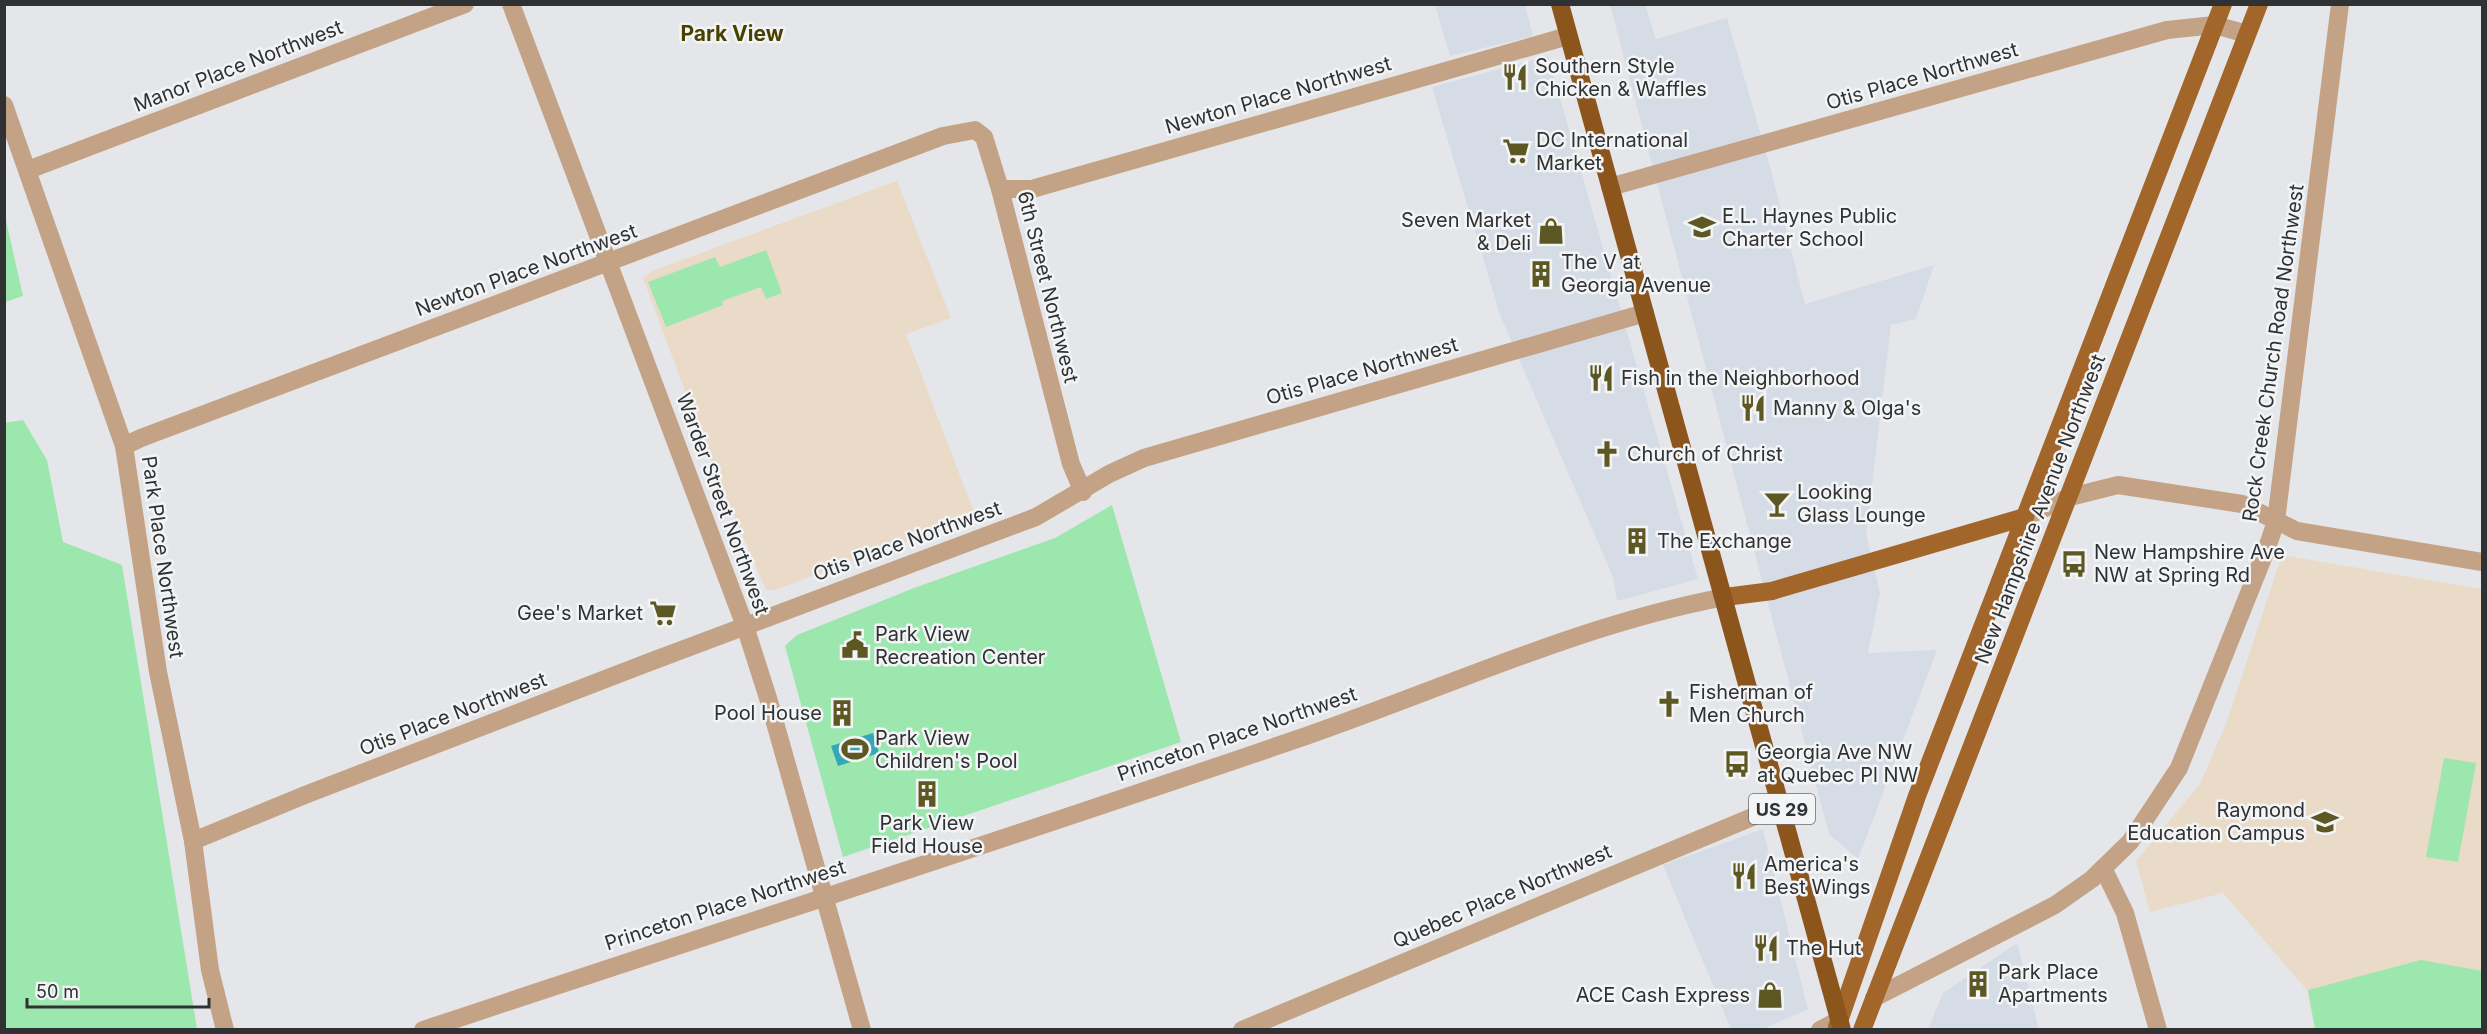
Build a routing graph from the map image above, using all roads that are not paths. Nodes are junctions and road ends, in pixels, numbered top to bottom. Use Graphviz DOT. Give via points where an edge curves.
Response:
graph roads {
  1 [pos="465,4"];
  2 [pos="511,4"];
  3 [pos="1560,4"];
  4 [pos="2223,4"];
  5 [pos="2259,4"];
  6 [pos="2340,4"];
  7 [pos="2215,25"];
  8 [pos="2247,34"];
  9 [pos="1568,36"];
  10 [pos="4,105"];
  11 [pos="943,136"];
  12 [pos="28,170"];
  13 [pos="1610,187"];
  14 [pos="1000,189"];
  15 [pos="609,263"];
  16 [pos="1645,313"];
  17 [pos="124,446"];
  18 [pos="1083,492"];
  19 [pos="2070,497"];
  20 [pos="2025,517"];
  21 [pos="2276,520"];
  22 [pos="2482,561"];
  23 [pos="1725,597"];
  24 [pos="745,626"];
  25 [pos="1781,804"];
  26 [pos="193,842"];
  27 [pos="2103,868"];
  28 [pos="824,896"];
  29 [pos="1874,998"];
  30 [pos="1839,1026"];
  31 [pos="225,1029"];
  32 [pos="423,1029"];
  33 [pos="862,1029"];
  34 [pos="1242,1029"];
  35 [pos="1821,1029"];
  36 [pos="1862,1029"];
  37 [pos="2158,1029"];
  1 -- 12 [label="street, Manor Place Northwest"];
  2 -- 15 [label="street, Warder Street Northwest"];
  3 -- 9 [label="highway, US 29"];
  4 -- 7 [label="main road, New Hampshire Avenue Northwest"];
  5 -- 8 [label="main road, New Hampshire Avenue Northwest"];
  6 -- 21 [label="street, Rock Creek Church Road Northwest"];
  7 -- 8 [label="street, Otis Place Northwest"];
  7 -- 13 [label="street, Otis Place Northwest" via="2167,30"];
  7 -- 20 [label="main road, New Hampshire Avenue Northwest"];
  8 -- 19 [label="main road, New Hampshire Avenue Northwest"];
  9 -- 13 [label="highway, US 29"];
  9 -- 14 [label="street, Newton Place Northwest" via="1032,189"];
  10 -- 12 [label="street, Park Place Northwest"];
  11 -- 14 [label="street, 6th Street Northwest" via="975,130 984,137"];
  11 -- 15 [label="street, Newton Place Northwest"];
  12 -- 17 [label="street, Park Place Northwest"];
  13 -- 16 [label="highway, US 29"];
  14 -- 18 [label="street, 6th Street Northwest" via="1068,453"];
  15 -- 17 [label="street, Newton Place Northwest"];
  15 -- 24 [label="street, Warder Street Northwest"];
  16 -- 18 [label="street, Otis Place Northwest" via="1144,458"];
  16 -- 23 [label="highway, US 29"];
  17 -- 26 [label="street, Park Place Northwest" via="158,672"];
  18 -- 24 [label="street, Otis Place Northwest" via="1036,517"];
  19 -- 20 [label="street, Princeton Place Northwest"];
  19 -- 21 [label="street, Princeton Place Northwest" via="2118,485 2242,504"];
  19 -- 29 [label="main road, New Hampshire Avenue Northwest"];
  20 -- 23 [label="main road, Princeton Place Northwest" via="1772,591"];
  20 -- 30 [label="main road, New Hampshire Avenue Northwest" via="1917,796"];
  21 -- 22 [label="street, Princeton Place Northwest" via="2297,531"];
  21 -- 27 [label="street, Rock Creek Church Road Northwest" via="2175,775 2130,842"];
  23 -- 25 [label="highway, US 29"];
  23 -- 28 [label="street, Princeton Place Northwest" via="1566,641 1308,736"];
  24 -- 26 [label="street, Otis Place Northwest"];
  24 -- 28 [label="street, Warder Street Northwest"];
  25 -- 30 [label="highway, US 29"];
  25 -- 34 [label="street, Quebec Place Northwest"];
  26 -- 31 [label="street, Park Place Northwest" via="210,970"];
  27 -- 29 [label="street, Rock Creek Church Road Northwest" via="2055,906"];
  27 -- 37 [label="street" via="2125,913"];
  28 -- 32 [label="street, Princeton Place Northwest"];
  28 -- 33 [label="street, Warder Street Northwest"];
  29 -- 36 [label="main road, New Hampshire Avenue Northwest"];
  30 -- 35 [label="street"];
}
